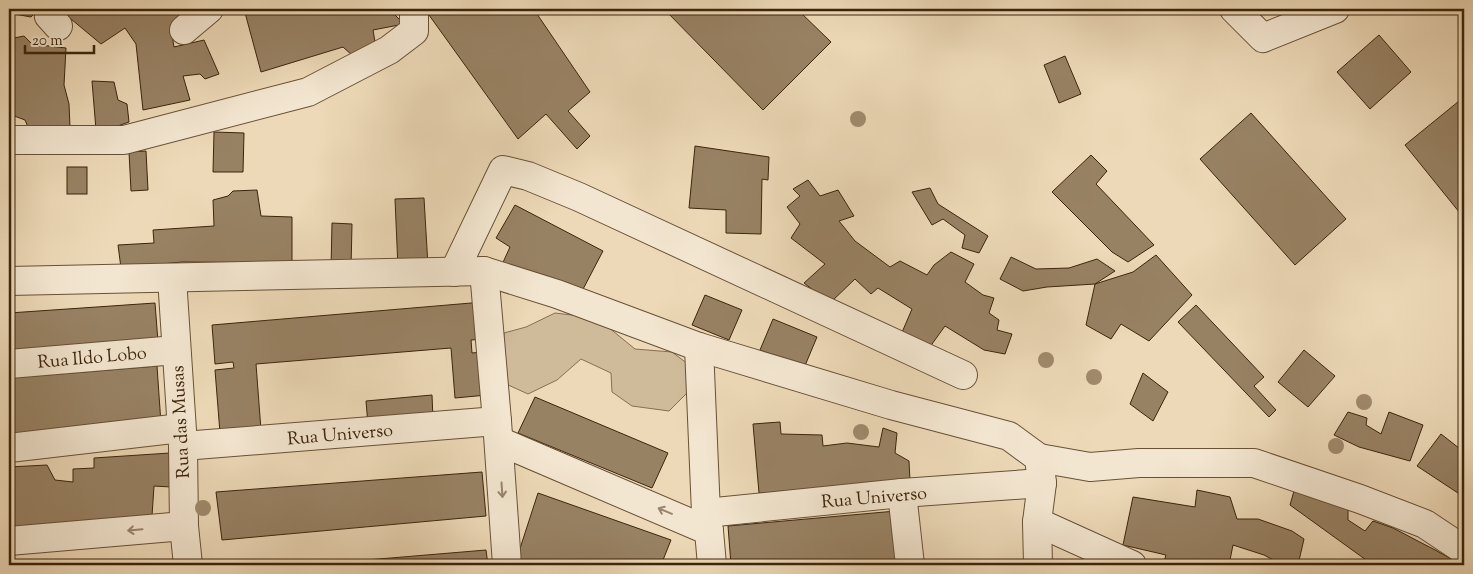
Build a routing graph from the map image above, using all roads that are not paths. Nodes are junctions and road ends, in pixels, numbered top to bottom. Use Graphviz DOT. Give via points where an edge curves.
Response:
graph roads {
  1 [pos="209,9"];
  2 [pos="414,9"];
  3 [pos="1234,9"];
  4 [pos="1335,9"];
  5 [pos="184,30"];
  6 [pos="9,140"];
  7 [pos="484,271"];
  8 [pos="454,272"];
  9 [pos="172,278"];
  10 [pos="9,281"];
  11 [pos="699,347"];
  12 [pos="176,350"];
  13 [pos="9,364"];
  14 [pos="963,375"];
  15 [pos="498,431"];
  16 [pos="182,437"];
  17 [pos="9,448"];
  18 [pos="1041,470"];
  19 [pos="902,493"];
  20 [pos="708,522"];
  21 [pos="1037,522"];
  22 [pos="184,526"];
  23 [pos="9,541"];
  24 [pos="1464,550"];
  25 [pos="188,565"];
  26 [pos="507,565"];
  27 [pos="712,565"];
  28 [pos="910,565"];
  29 [pos="1038,565"];
  30 [pos="1132,565"];
  1 -- 5 [label="street"];
  2 -- 6 [label="street" via="414,31 389,50 308,92 124,140"];
  3 -- 4 [label="street" via="1263,38"];
  7 -- 8 [label="street"];
  7 -- 11 [label="street" via="557,294"];
  7 -- 15 [label="street"];
  8 -- 9 [label="street"];
  8 -- 14 [label="street" via="503,170 528,176 579,197"];
  9 -- 10 [label="street"];
  9 -- 12 [label="street, Rua das Musas"];
  11 -- 18 [label="street" via="891,406 1009,436"];
  11 -- 20 [label="street"];
  12 -- 13 [label="street, Rua Ildo Lobo"];
  12 -- 16 [label="street, Rua das Musas"];
  15 -- 16 [label="street, Rua Universo"];
  20 -- 15 [label="street, Rua Universo, one-way"];
  15 -- 26 [label="street, one-way"];
  16 -- 17 [label="street, Rua Universo"];
  16 -- 22 [label="street, Rua das Musas"];
  18 -- 19 [label="street, Rua Universo"];
  18 -- 21 [label="street"];
  18 -- 24 [label="street" via="1139,463 1254,463 1424,524"];
  19 -- 20 [label="street, Rua Universo"];
  19 -- 28 [label="street"];
  20 -- 27 [label="street"];
  21 -- 29 [label="street"];
  21 -- 30 [label="street"];
  22 -- 23 [label="street, one-way"];
  22 -- 25 [label="street, Rua das Musas"];
}
